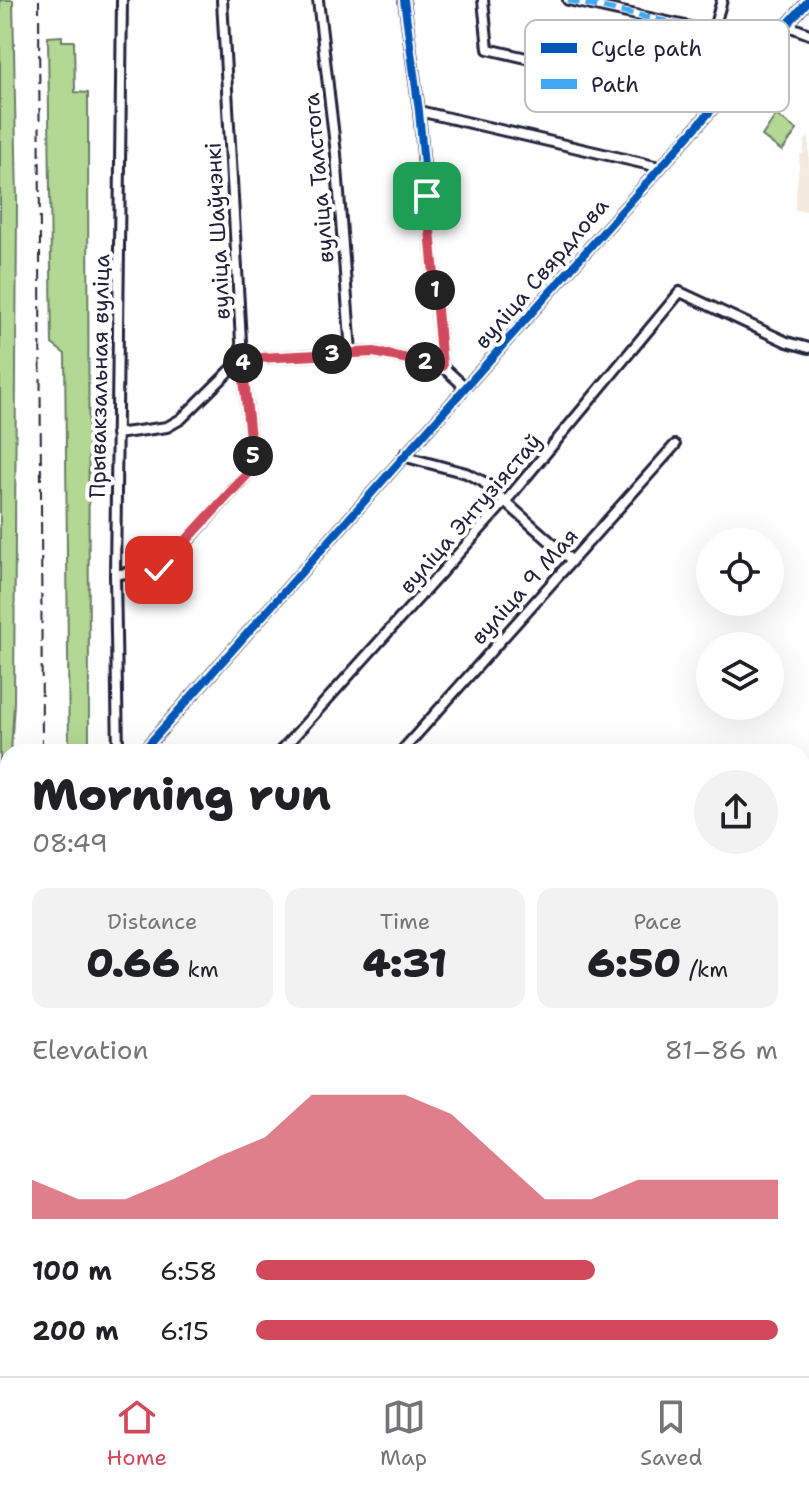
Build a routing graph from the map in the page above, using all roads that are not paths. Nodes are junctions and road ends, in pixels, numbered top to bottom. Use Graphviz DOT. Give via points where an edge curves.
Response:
graph roads {
  1 [pos="122,0"];
  2 [pos="222,0"];
  3 [pos="318,0"];
  4 [pos="404,0"];
  5 [pos="483,0"];
  6 [pos="568,0"];
  7 [pos="722,0"];
  8 [pos="809,0"];
  9 [pos="659,20"];
  10 [pos="716,20"];
  11 [pos="789,22"];
  12 [pos="789,26"];
  13 [pos="809,34"];
  14 [pos="525,58"];
  15 [pos="419,111"];
  16 [pos="707,112"];
  17 [pos="659,167"];
  18 [pos="809,348"];
  19 [pos="351,352"];
  20 [pos="242,359"];
  21 [pos="442,366"];
  22 [pos="465,387"];
  23 [pos="116,434"];
  24 [pos="675,445"];
  25 [pos="405,454"];
  26 [pos="506,500"];
  27 [pos="571,560"];
  28 [pos="115,575"];
  29 [pos="118,744"];
  30 [pos="149,744"];
  31 [pos="287,744"];
  32 [pos="408,744"];
  1 -- 23 [label="street, Прывакзальная вуліца"];
  2 -- 20 [label="street, вуліца Шаўчэнкі"];
  3 -- 19 [label="street, вуліца Талстога"];
  4 -- 15 [label="street"];
  5 -- 14 [label="street" via="488,49"];
  6 -- 9 [label="street"];
  7 -- 10 [label="street"];
  8 -- 11 [label="street, вуліца Свярдлова"];
  12 -- 13 [label="street"];
  15 -- 17 [label="street"];
  15 -- 21 [label="street"];
  16 -- 17 [label="street, вуліца Свярдлова"];
  17 -- 22 [label="street, вуліца Свярдлова"];
  18 -- 26 [label="street, вуліца Энтузіястаў" via="680,292"];
  19 -- 20 [label="street"];
  19 -- 21 [label="street"];
  20 -- 23 [label="street" via="181,419 167,427"];
  20 -- 28 [label="street, вуліца Шаўчэнкі" via="253,468 165,566"];
  21 -- 22 [label="street"];
  22 -- 25 [label="street, вуліца Свярдлова"];
  23 -- 28 [label="street, Прывакзальная вуліца"];
  24 -- 27 [label="street, вуліца 9 Мая"];
  25 -- 26 [label="street" via="466,473"];
  25 -- 30 [label="street, вуліца Свярдлова"];
  26 -- 27 [label="street"];
  26 -- 31 [label="street, вуліца Энтузіястаў"];
  27 -- 32 [label="street, вуліца 9 Мая"];
  28 -- 29 [label="street, Прывакзальная вуліца"];
}
